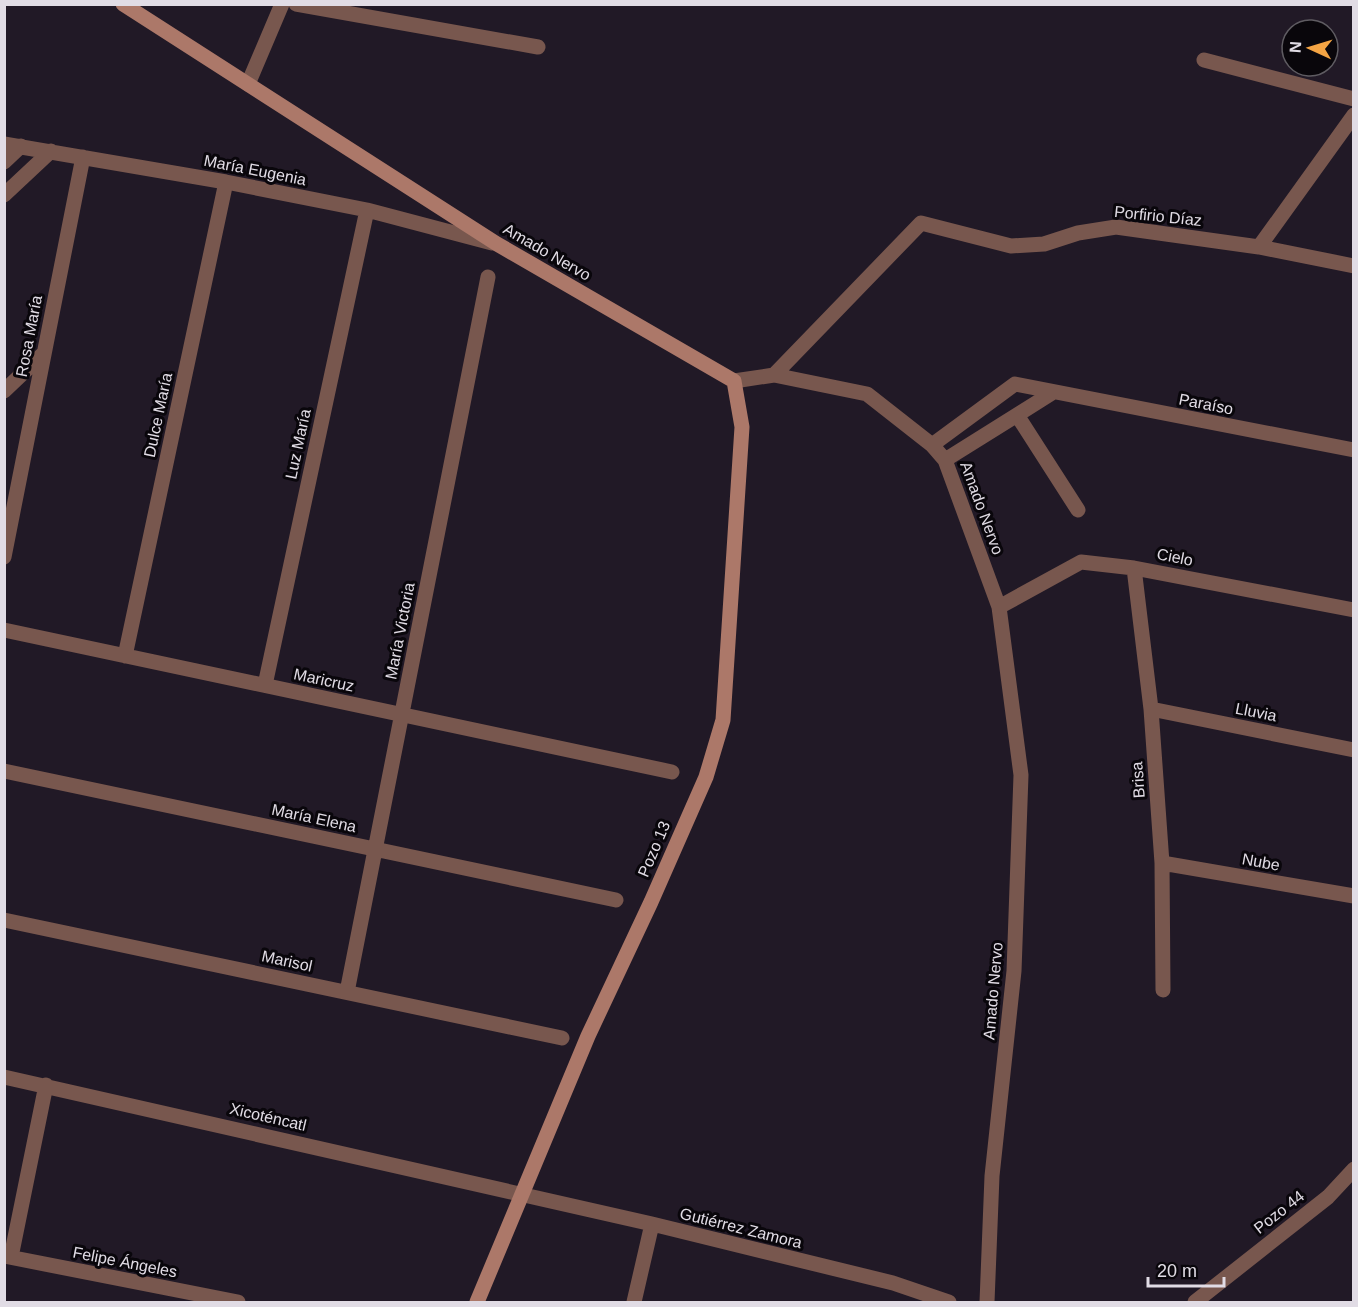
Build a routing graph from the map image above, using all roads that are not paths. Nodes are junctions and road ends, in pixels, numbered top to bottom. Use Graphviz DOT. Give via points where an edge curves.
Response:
graph roads {
  1 [pos="282,4"];
  2 [pos="296,4"];
  3 [pos="130,7"];
  4 [pos="538,47"];
  5 [pos="1204,60"];
  6 [pos="248,84"];
  7 [pos="1353,99"];
  8 [pos="1353,115"];
  9 [pos="4,144"];
  10 [pos="21,146"];
  11 [pos="51,151"];
  12 [pos="83,157"];
  13 [pos="4,162"];
  14 [pos="226,182"];
  15 [pos="4,195"];
  16 [pos="367,210"];
  17 [pos="496,244"];
  18 [pos="1259,247"];
  19 [pos="1353,266"];
  20 [pos="488,277"];
  21 [pos="44,353"];
  22 [pos="774,375"];
  23 [pos="734,381"];
  24 [pos="4,391"];
  25 [pos="1052,393"];
  26 [pos="1017,415"];
  27 [pos="932,445"];
  28 [pos="1353,450"];
  29 [pos="945,460"];
  30 [pos="1078,510"];
  31 [pos="4,557"];
  32 [pos="1134,568"];
  33 [pos="999,607"];
  34 [pos="1353,610"];
  35 [pos="4,630"];
  36 [pos="125,656"];
  37 [pos="265,685"];
  38 [pos="1151,709"];
  39 [pos="402,714"];
  40 [pos="1353,750"];
  41 [pos="4,771"];
  42 [pos="672,772"];
  43 [pos="375,849"];
  44 [pos="1162,863"];
  45 [pos="1353,896"];
  46 [pos="616,900"];
  47 [pos="4,920"];
  48 [pos="1163,990"];
  49 [pos="347,992"];
  50 [pos="562,1038"];
  51 [pos="4,1077"];
  52 [pos="46,1085"];
  53 [pos="1353,1169"];
  54 [pos="524,1194"];
  55 [pos="652,1224"];
  56 [pos="8,1257"];
  57 [pos="238,1302"];
  58 [pos="477,1302"];
  59 [pos="634,1302"];
  60 [pos="949,1302"];
  61 [pos="987,1302"];
  62 [pos="1195,1302"];
  1 -- 6 [label="street"];
  2 -- 4 [label="street"];
  3 -- 6 [label="main road, Amado Nervo"];
  5 -- 7 [label="street"];
  6 -- 17 [label="main road, Amado Nervo"];
  8 -- 18 [label="street"];
  9 -- 10 [label="street, María Eugenia"];
  10 -- 11 [label="street, María Eugenia"];
  10 -- 13 [label="street"];
  11 -- 12 [label="street, María Eugenia"];
  11 -- 15 [label="street"];
  12 -- 14 [label="street, María Eugenia"];
  12 -- 21 [label="street, Rosa María"];
  14 -- 16 [label="street, María Eugenia"];
  14 -- 36 [label="street, Dulce María"];
  16 -- 17 [label="street, María Eugenia"];
  16 -- 37 [label="street, Luz María"];
  17 -- 23 [label="main road, Amado Nervo"];
  18 -- 19 [label="street, Porfirio Díaz"];
  18 -- 22 [label="street, Porfirio Díaz" via="1116,227 1044,244 1011,246 921,223"];
  20 -- 39 [label="street, María Victoria"];
  21 -- 24 [label="street"];
  21 -- 31 [label="street, Rosa María"];
  22 -- 23 [label="street, Amado Nervo"];
  22 -- 27 [label="street, Amado Nervo" via="867,394"];
  23 -- 54 [label="main road, Pozo 13" via="742,427 723,720 706,777 588,1036"];
  25 -- 26 [label="street"];
  25 -- 27 [label="street, Paraíso" via="1015,384"];
  25 -- 28 [label="street, Paraíso"];
  26 -- 29 [label="street"];
  26 -- 30 [label="street"];
  27 -- 29 [label="street, Amado Nervo"];
  29 -- 33 [label="street, Amado Nervo"];
  32 -- 33 [label="street, Cielo" via="1081,562"];
  32 -- 34 [label="street, Cielo"];
  32 -- 38 [label="street, Brisa"];
  33 -- 61 [label="street, Amado Nervo" via="1021,774 1014,971 992,1176"];
  35 -- 36 [label="street, Maricruz"];
  36 -- 37 [label="street, Maricruz"];
  37 -- 39 [label="street, Maricruz"];
  38 -- 40 [label="street, Lluvia"];
  38 -- 44 [label="street, Brisa"];
  39 -- 42 [label="street, Maricruz"];
  39 -- 43 [label="street, María Victoria"];
  41 -- 43 [label="street, María Elena"];
  43 -- 46 [label="street, María Elena"];
  43 -- 49 [label="street, María Victoria"];
  44 -- 45 [label="street, Nube"];
  44 -- 48 [label="street, Brisa"];
  47 -- 49 [label="street, Marisol"];
  49 -- 50 [label="street, Marisol"];
  51 -- 52 [label="street, Xicoténcatl"];
  52 -- 54 [label="street, Xicoténcatl"];
  52 -- 56 [label="street"];
  53 -- 62 [label="street, Pozo 44" via="1328,1197"];
  54 -- 55 [label="street, Gutiérrez Zamora"];
  54 -- 58 [label="main road, Pozo 13"];
  55 -- 59 [label="street"];
  55 -- 60 [label="street, Gutiérrez Zamora" via="893,1284"];
  56 -- 57 [label="street, Felipe Ángeles"];
}
